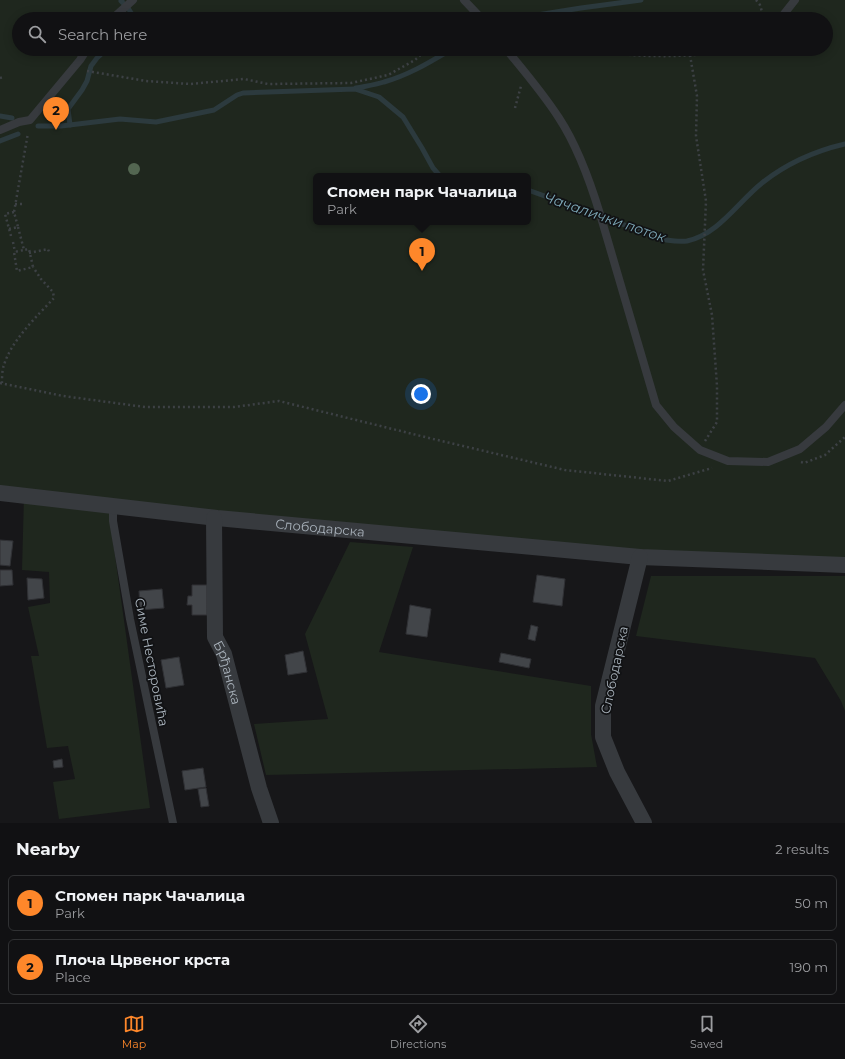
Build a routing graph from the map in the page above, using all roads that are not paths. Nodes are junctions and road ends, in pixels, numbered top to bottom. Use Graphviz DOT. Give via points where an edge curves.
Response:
graph roads {
  1 [pos="133,0"];
  2 [pos="464,0"];
  3 [pos="795,0"];
  4 [pos="120,12"];
  5 [pos="475,12"];
  6 [pos="786,12"];
  7 [pos="83,56"];
  8 [pos="511,56"];
  9 [pos="0,130"];
  10 [pos="845,405"];
  11 [pos="0,493"];
  12 [pos="113,505"];
  13 [pos="214,518"];
  14 [pos="640,557"];
  15 [pos="845,565"];
  16 [pos="173,823"];
  17 [pos="271,823"];
  18 [pos="644,823"];
  1 -- 4 [label="lane"];
  2 -- 5 [label="lane"];
  3 -- 6 [label="lane"];
  7 -- 9 [label="lane" via="29,118"];
  8 -- 10 [label="lane" via="559,118 576,150 591,185 656,405 674,428 700,450 728,461 768,462 800,449 826,427"];
  11 -- 12 [label="street, Слободарска"];
  12 -- 13 [label="street, Слободарска"];
  12 -- 16 [label="lane, Симе Несторовића" via="113,521 129,611"];
  13 -- 14 [label="street, Слободарска"];
  13 -- 17 [label="street, Брђанска" via="215,637 224,654 259,788"];
  14 -- 15 [label="street, Слободарска"];
  14 -- 18 [label="street, Слободарска" via="604,706 602,737"];
}
